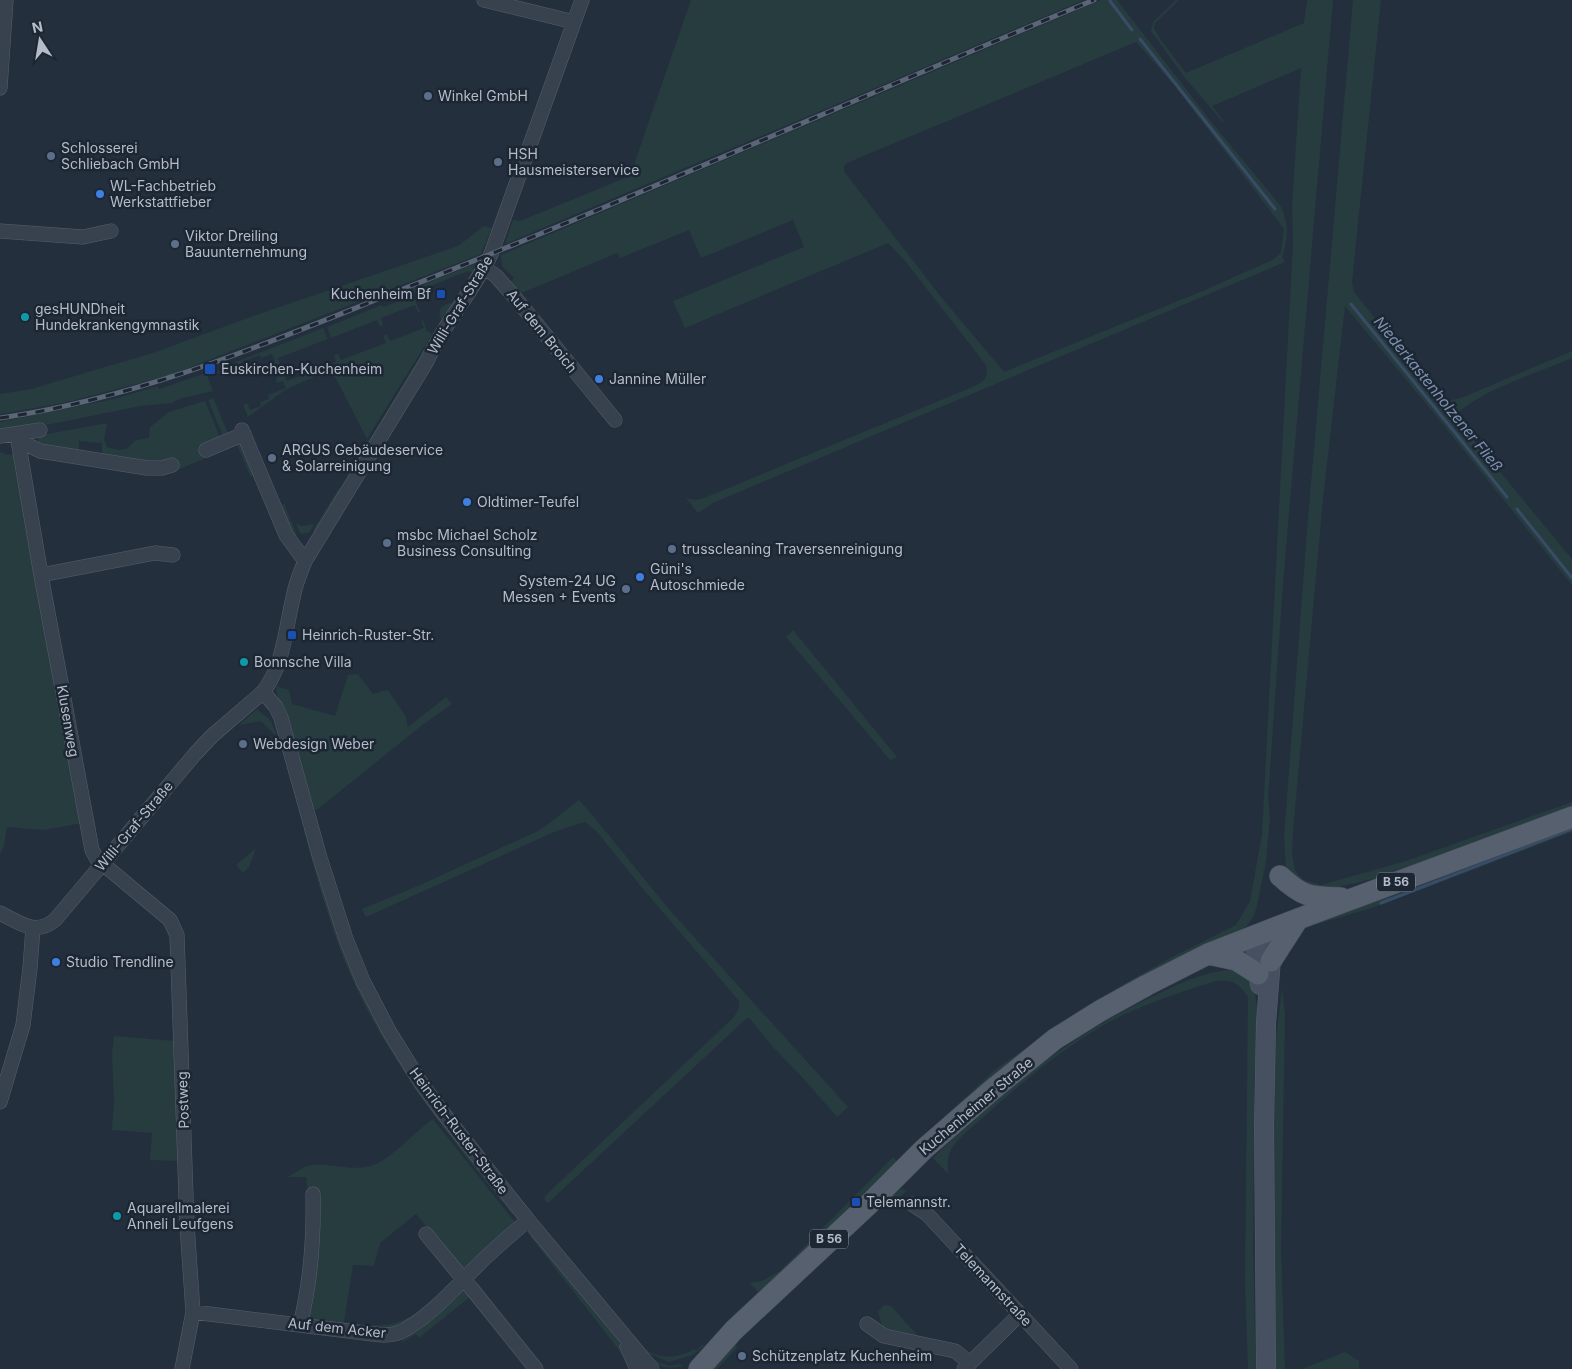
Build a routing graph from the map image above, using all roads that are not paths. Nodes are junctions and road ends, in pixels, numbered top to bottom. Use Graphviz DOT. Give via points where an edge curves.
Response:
graph roads {
  1 [pos="6,0"];
  2 [pos="484,0"];
  3 [pos="582,0"];
  4 [pos="574,22"];
  5 [pos="0,88"];
  6 [pos="0,231"];
  7 [pos="111,231"];
  8 [pos="485,268"];
  9 [pos="615,420"];
  10 [pos="40,430"];
  11 [pos="17,434"];
  12 [pos="0,436"];
  13 [pos="206,450"];
  14 [pos="172,464"];
  15 [pos="173,554"];
  16 [pos="305,561"];
  17 [pos="41,575"];
  18 [pos="263,692"];
  19 [pos="1572,817"];
  20 [pos="103,863"];
  21 [pos="1280,876"];
  22 [pos="1352,898"];
  23 [pos="0,913"];
  24 [pos="1298,918"];
  25 [pos="33,928"];
  26 [pos="1265,931"];
  27 [pos="1208,954"];
  28 [pos="1264,967"];
  29 [pos="0,1102"];
  30 [pos="313,1194"];
  31 [pos="912,1204"];
  32 [pos="528,1220"];
  33 [pos="426,1234"];
  34 [pos="464,1280"];
  35 [pos="193,1312"];
  36 [pos="1020,1314"];
  37 [pos="613,1323"];
  38 [pos="867,1324"];
  39 [pos="300,1325"];
  40 [pos="734,1330"];
  41 [pos="967,1366"];
  42 [pos="182,1369"];
  43 [pos="536,1369"];
  44 [pos="637,1369"];
  45 [pos="652,1369"];
  46 [pos="684,1369"];
  47 [pos="699,1369"];
  48 [pos="1071,1369"];
  49 [pos="1266,1369"];
  1 -- 5 [label="street"];
  2 -- 4 [label="street"];
  3 -- 4 [label="street, Willi-Graf-Straße"];
  4 -- 8 [label="street, Willi-Graf-Straße"];
  6 -- 7 [label="street" via="83,237"];
  8 -- 9 [label="street, Auf dem Broich" via="508,290"];
  8 -- 16 [label="street, Willi-Graf-Straße" via="433,347"];
  10 -- 11 [label="street"];
  11 -- 12 [label="street"];
  11 -- 14 [label="street" via="40,451 148,468"];
  11 -- 17 [label="street, Klusenweg"];
  13 -- 16 [label="street" via="243,432 286,535"];
  15 -- 17 [label="street" via="155,553"];
  16 -- 18 [label="street, Willi-Graf-Straße" via="292,598 280,662"];
  17 -- 20 [label="street, Klusenweg" via="90,840 94,855"];
  18 -- 20 [label="street, Willi-Graf-Straße" via="195,754"];
  18 -- 32 [label="street, Heinrich-Ruster-Straße" via="281,718 340,924 376,1007 421,1083"];
  19 -- 22 [label="main road, B 56"];
  20 -- 25 [label="street, Willi-Graf-Straße" via="55,920 46,926"];
  20 -- 35 [label="street, Postweg" via="170,920 177,935"];
  21 -- 22 [label="main road, B 56" via="1296,890 1312,897"];
  22 -- 24 [label="main road, B 56"];
  23 -- 25 [label="street"];
  24 -- 26 [label="main road, B 56"];
  24 -- 28 [label="main road"];
  25 -- 29 [label="street" via="23,1025"];
  26 -- 27 [label="main road, Kuchenheimer Straße / B 56"];
  26 -- 28 [label="main road" via="1255,948"];
  27 -- 28 [label="main road"];
  27 -- 40 [label="main road, Kuchenheimer Straße / B 56" via="1147,985 1056,1039 924,1149"];
  28 -- 49 [label="main road"];
  30 -- 39 [label="street" via="313,1251"];
  31 -- 36 [label="street, Telemannstraße" via="927,1214"];
  32 -- 34 [label="street, Auf dem Acker"];
  32 -- 37 [label="street, Heinrich-Ruster-Straße"];
  33 -- 34 [label="street"];
  34 -- 39 [label="street, Auf dem Acker" via="430,1311 399,1333 379,1334"];
  34 -- 43 [label="street"];
  35 -- 39 [label="street, Auf dem Acker"];
  35 -- 42 [label="street, Postweg"];
  36 -- 41 [label="street"];
  36 -- 48 [label="street, Telemannstraße"];
  37 -- 44 [label="street, Heinrich-Ruster-Straße"];
  37 -- 45 [label="street, Heinrich-Ruster-Straße"];
  38 -- 41 [label="street" via="884,1336 955,1351"];
  40 -- 46 [label="main road, Kuchenheimer Straße / B 56"];
  40 -- 47 [label="main road, Kuchenheimer Straße / B 56"];
}
